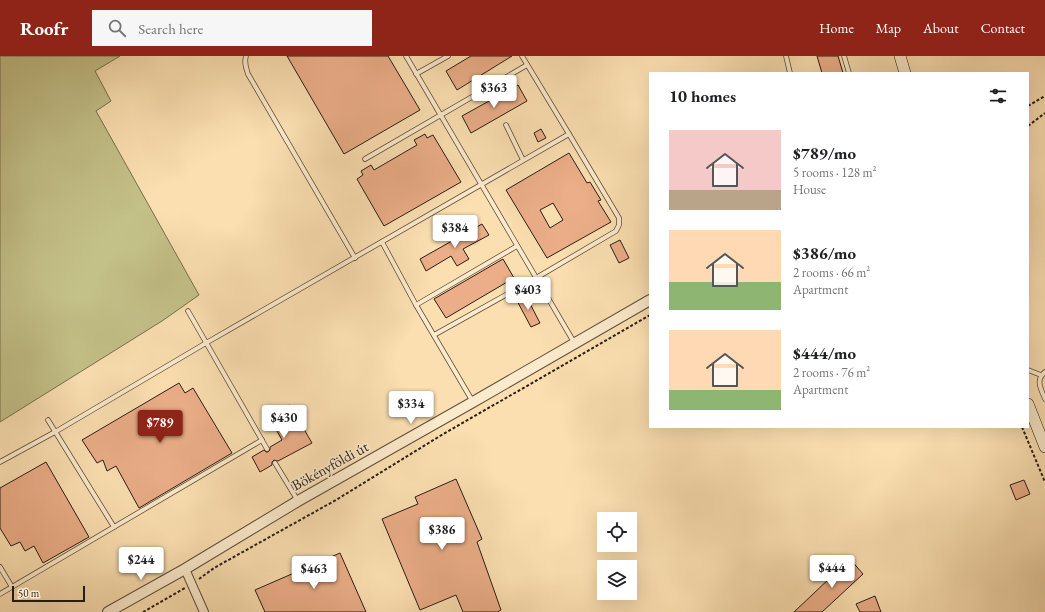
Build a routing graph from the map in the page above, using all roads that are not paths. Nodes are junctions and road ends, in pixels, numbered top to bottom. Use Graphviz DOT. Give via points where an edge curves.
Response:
graph roads {
  1 [pos="246,56"];
  2 [pos="406,56"];
  3 [pos="448,56"];
  4 [pos="522,56"];
  5 [pos="786,56"];
  6 [pos="844,56"];
  7 [pos="900,56"];
  8 [pos="527,66"];
  9 [pos="790,72"];
  10 [pos="849,72"];
  11 [pos="904,72"];
  12 [pos="416,74"];
  13 [pos="441,116"];
  14 [pos="506,125"];
  15 [pos="570,134"];
  16 [pos="365,159"];
  17 [pos="523,160"];
  18 [pos="481,185"];
  19 [pos="382,242"];
  20 [pos="517,246"];
  21 [pos="355,258"];
  22 [pos="536,278"];
  23 [pos="649,301"];
  24 [pos="416,305"];
  25 [pos="188,311"];
  26 [pos="434,335"];
  27 [pos="206,342"];
  28 [pos="575,344"];
  29 [pos="1029,370"];
  30 [pos="1045,372"];
  31 [pos="1041,375"];
  32 [pos="1045,399"];
  33 [pos="473,402"];
  34 [pos="1029,407"];
  35 [pos="48,420"];
  36 [pos="55,432"];
  37 [pos="262,440"];
  38 [pos="1045,447"];
  39 [pos="267,449"];
  40 [pos="0,462"];
  41 [pos="275,463"];
  42 [pos="298,501"];
  43 [pos="114,527"];
  44 [pos="0,567"];
  45 [pos="185,569"];
  46 [pos="12,587"];
  47 [pos="0,594"];
  48 [pos="108,612"];
  49 [pos="204,612"];
  1 -- 21 [label="lane" via="245,67 248,74"];
  2 -- 12 [label="lane"];
  3 -- 12 [label="lane"];
  4 -- 8 [label="lane"];
  5 -- 9 [label="lane"];
  6 -- 10 [label="lane"];
  7 -- 11 [label="main road"];
  8 -- 13 [label="lane"];
  8 -- 15 [label="lane"];
  12 -- 13 [label="lane"];
  13 -- 16 [label="lane"];
  13 -- 18 [label="lane"];
  14 -- 17 [label="lane"];
  15 -- 17 [label="lane"];
  15 -- 22 [label="lane" via="619,218 619,225 616,231"];
  17 -- 18 [label="lane"];
  18 -- 19 [label="lane"];
  18 -- 20 [label="lane"];
  19 -- 21 [label="lane"];
  19 -- 24 [label="lane"];
  20 -- 22 [label="lane"];
  20 -- 24 [label="lane"];
  21 -- 27 [label="lane"];
  22 -- 26 [label="lane"];
  22 -- 28 [label="lane"];
  23 -- 28 [label="street, Bökényföldi út"];
  24 -- 26 [label="lane"];
  25 -- 27 [label="lane"];
  26 -- 33 [label="lane"];
  27 -- 36 [label="lane"];
  27 -- 37 [label="lane"];
  28 -- 33 [label="street, Bökényföldi út"];
  29 -- 31 [label="lane"];
  30 -- 31 [label="lane"];
  31 -- 32 [label="lane" via="1038,384"];
  33 -- 42 [label="street, Bökényföldi út"];
  34 -- 38 [label="main road"];
  35 -- 36 [label="lane"];
  36 -- 40 [label="lane"];
  36 -- 43 [label="lane"];
  37 -- 39 [label="lane"];
  37 -- 43 [label="lane"];
  41 -- 42 [label="lane"];
  42 -- 45 [label="street, Bökényföldi út"];
  43 -- 46 [label="lane"];
  44 -- 46 [label="lane"];
  45 -- 48 [label="street, Bökényföldi út"];
  45 -- 49 [label="street"];
  46 -- 47 [label="lane"];
}
